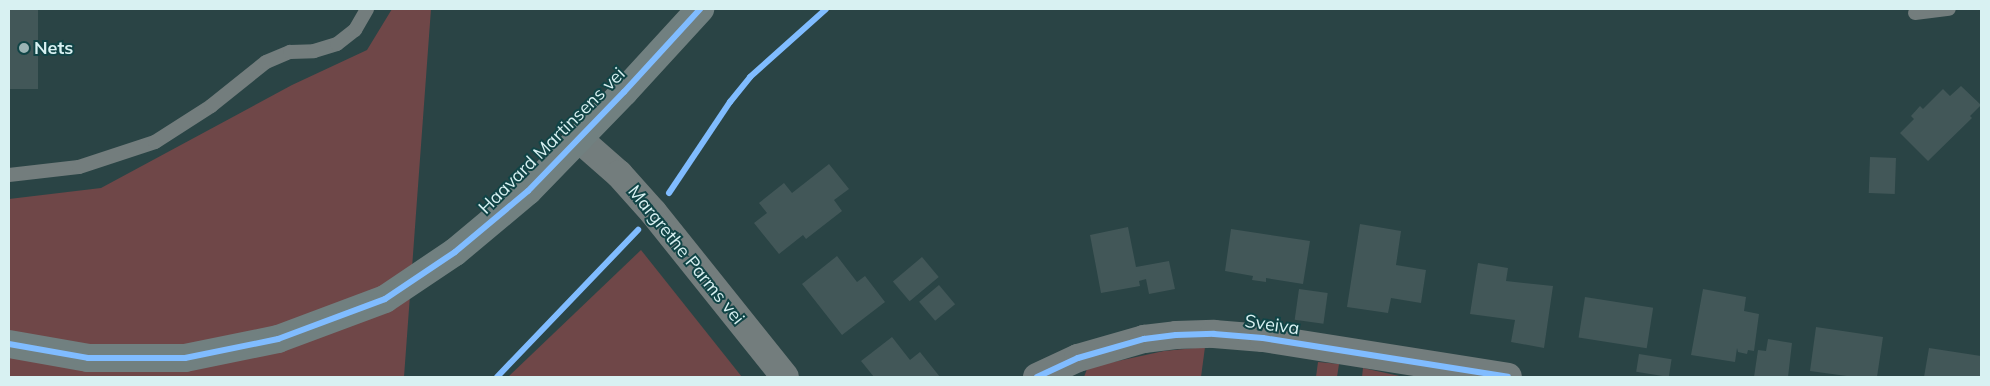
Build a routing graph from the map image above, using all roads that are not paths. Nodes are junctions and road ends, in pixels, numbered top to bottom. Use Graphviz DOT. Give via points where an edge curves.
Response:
graph roads {
  1 [pos="367,9"];
  2 [pos="700,9"];
  3 [pos="1949,9"];
  4 [pos="1915,13"];
  5 [pos="580,139"];
  6 [pos="9,175"];
  7 [pos="9,344"];
  8 [pos="1045,376"];
  9 [pos="785,377"];
  10 [pos="1508,377"];
  1 -- 6 [label="lane" via="355,30 337,44 314,52 290,52 266,62 211,106 154,142 79,167"];
  2 -- 5 [label="street, Haavard Martinsens vei"];
  3 -- 4 [label="lane"];
  5 -- 7 [label="street, Haavard Martinsens vei" via="493,222 385,299 278,339 185,358 88,358"];
  5 -- 9 [label="street, Margrethe Parms vei" via="653,212"];
  8 -- 10 [label="street, Sveiva" via="1078,358 1144,339 1176,334 1214,334 1263,338"];
}
